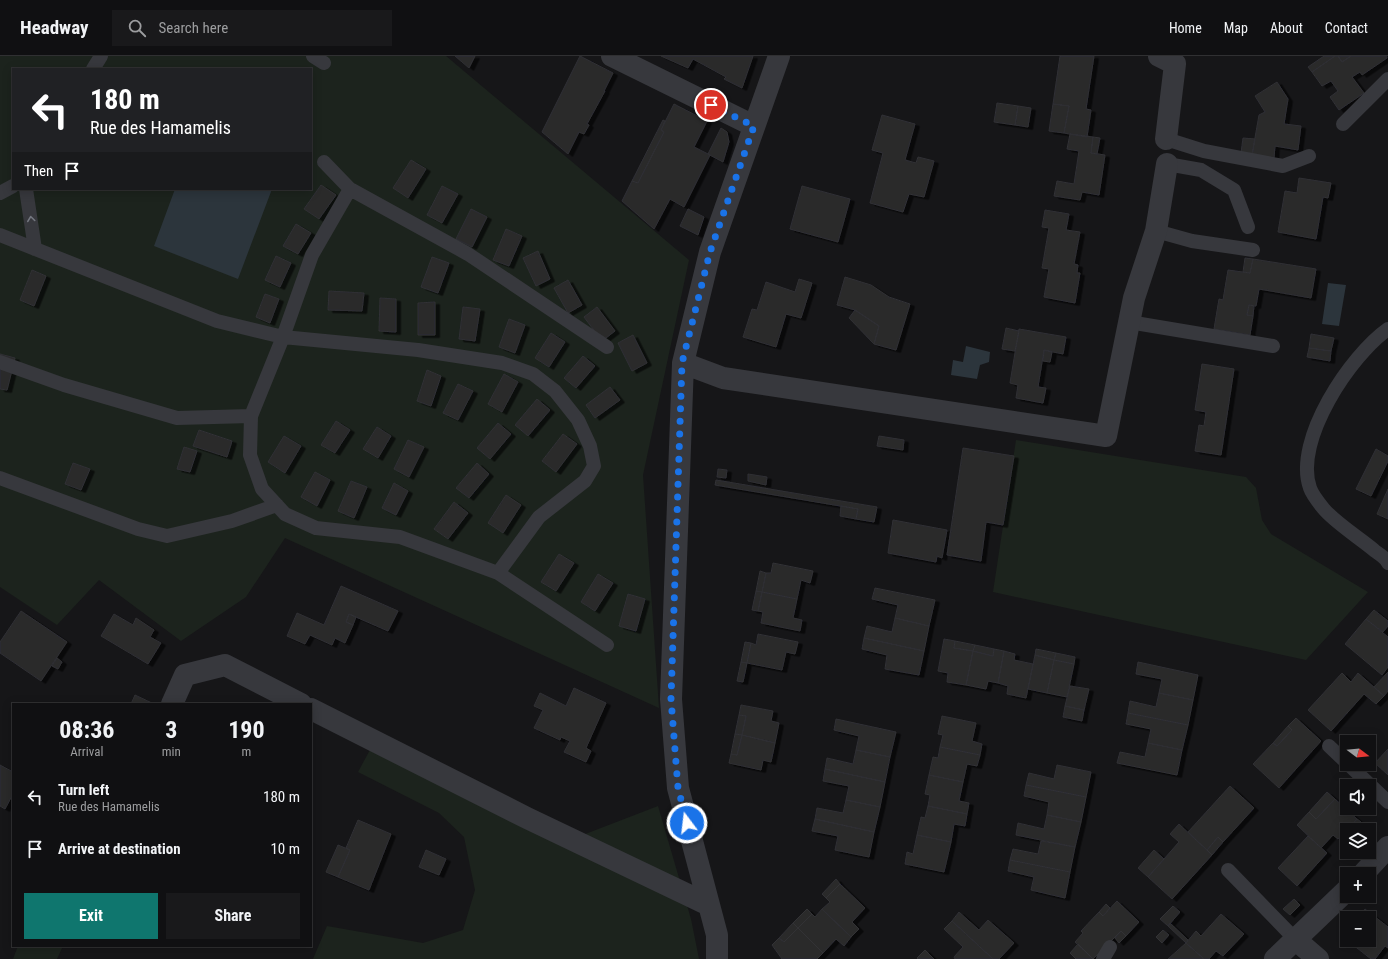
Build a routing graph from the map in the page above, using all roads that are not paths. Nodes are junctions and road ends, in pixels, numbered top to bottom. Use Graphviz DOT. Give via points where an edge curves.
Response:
graph roads {
  1 [pos="101,56"];
  2 [pos="612,56"];
  3 [pos="779,56"];
  4 [pos="1158,56"];
  5 [pos="94,68"];
  6 [pos="1388,79"];
  7 [pos="1343,124"];
  8 [pos="754,126"];
  9 [pos="1166,139"];
  10 [pos="1309,156"];
  11 [pos="324,162"];
  12 [pos="1167,164"];
  13 [pos="12,187"];
  14 [pos="350,189"];
  15 [pos="26,190"];
  16 [pos="0,193"];
  17 [pos="1248,227"];
  18 [pos="1156,231"];
  19 [pos="0,235"];
  20 [pos="35,249"];
  21 [pos="1253,250"];
  22 [pos="1129,322"];
  23 [pos="1388,329"];
  24 [pos="283,336"];
  25 [pos="1273,346"];
  26 [pos="606,347"];
  27 [pos="0,362"];
  28 [pos="682,363"];
  29 [pos="251,416"];
  30 [pos="0,478"];
  31 [pos="277,505"];
  32 [pos="1388,563"];
  33 [pos="498,573"];
  34 [pos="607,645"];
  35 [pos="172,703"];
  36 [pos="299,703"];
  37 [pos="312,710"];
  38 [pos="1329,746"];
  39 [pos="1340,756"];
  40 [pos="1356,771"];
  41 [pos="1388,802"];
  42 [pos="1388,848"];
  43 [pos="1369,867"];
  44 [pos="1228,870"];
  45 [pos="1340,897"];
  46 [pos="709,905"];
  47 [pos="1296,940"];
  48 [pos="717,959"];
  49 [pos="1275,959"];
  50 [pos="1318,959"];
  1 -- 5 [label="lane"];
  2 -- 8 [label="street"];
  3 -- 8 [label="street"];
  4 -- 9 [label="street" via="1176,64"];
  6 -- 7 [label="lane"];
  8 -- 28 [label="street" via="710,252"];
  9 -- 10 [label="lane" via="1204,151 1283,166"];
  11 -- 14 [label="lane"];
  12 -- 17 [label="lane" via="1201,170 1234,190"];
  12 -- 18 [label="street"];
  13 -- 16 [label="lane"];
  14 -- 24 [label="lane" via="312,255"];
  14 -- 26 [label="lane" via="468,254"];
  20 -- 15 [label="lane, one-way"];
  18 -- 21 [label="lane" via="1192,241"];
  18 -- 22 [label="street" via="1134,298"];
  19 -- 20 [label="lane"];
  20 -- 24 [label="lane" via="217,321"];
  22 -- 25 [label="lane"];
  22 -- 28 [label="street" via="1106,436 723,378"];
  23 -- 32 [label="lane" via="1378,336 1353,364 1329,397 1310,442 1307,465 1310,488 1324,509"];
  24 -- 29 [label="lane"];
  24 -- 33 [label="lane" via="418,350 502,362 533,374 555,391 578,420 590,446 594,466 585,481 539,517"];
  27 -- 29 [label="lane" via="64,385 177,418"];
  28 -- 46 [label="street" via="671,699 678,788"];
  29 -- 31 [label="lane" via="250,455 262,489"];
  30 -- 31 [label="lane" via="138,529 167,536 232,521"];
  31 -- 33 [label="lane" via="285,514 316,528 400,537"];
  33 -- 34 [label="lane"];
  35 -- 36 [label="street" via="185,675 225,665"];
  37 -- 46 [label="street" via="527,818"];
  38 -- 39 [label="lane"];
  40 -- 41 [label="lane"];
  42 -- 43 [label="street"];
  44 -- 47 [label="lane"];
  45 -- 47 [label="street"];
  46 -- 48 [label="street" via="717,935"];
  47 -- 49 [label="street"];
  47 -- 50 [label="street"];
}
